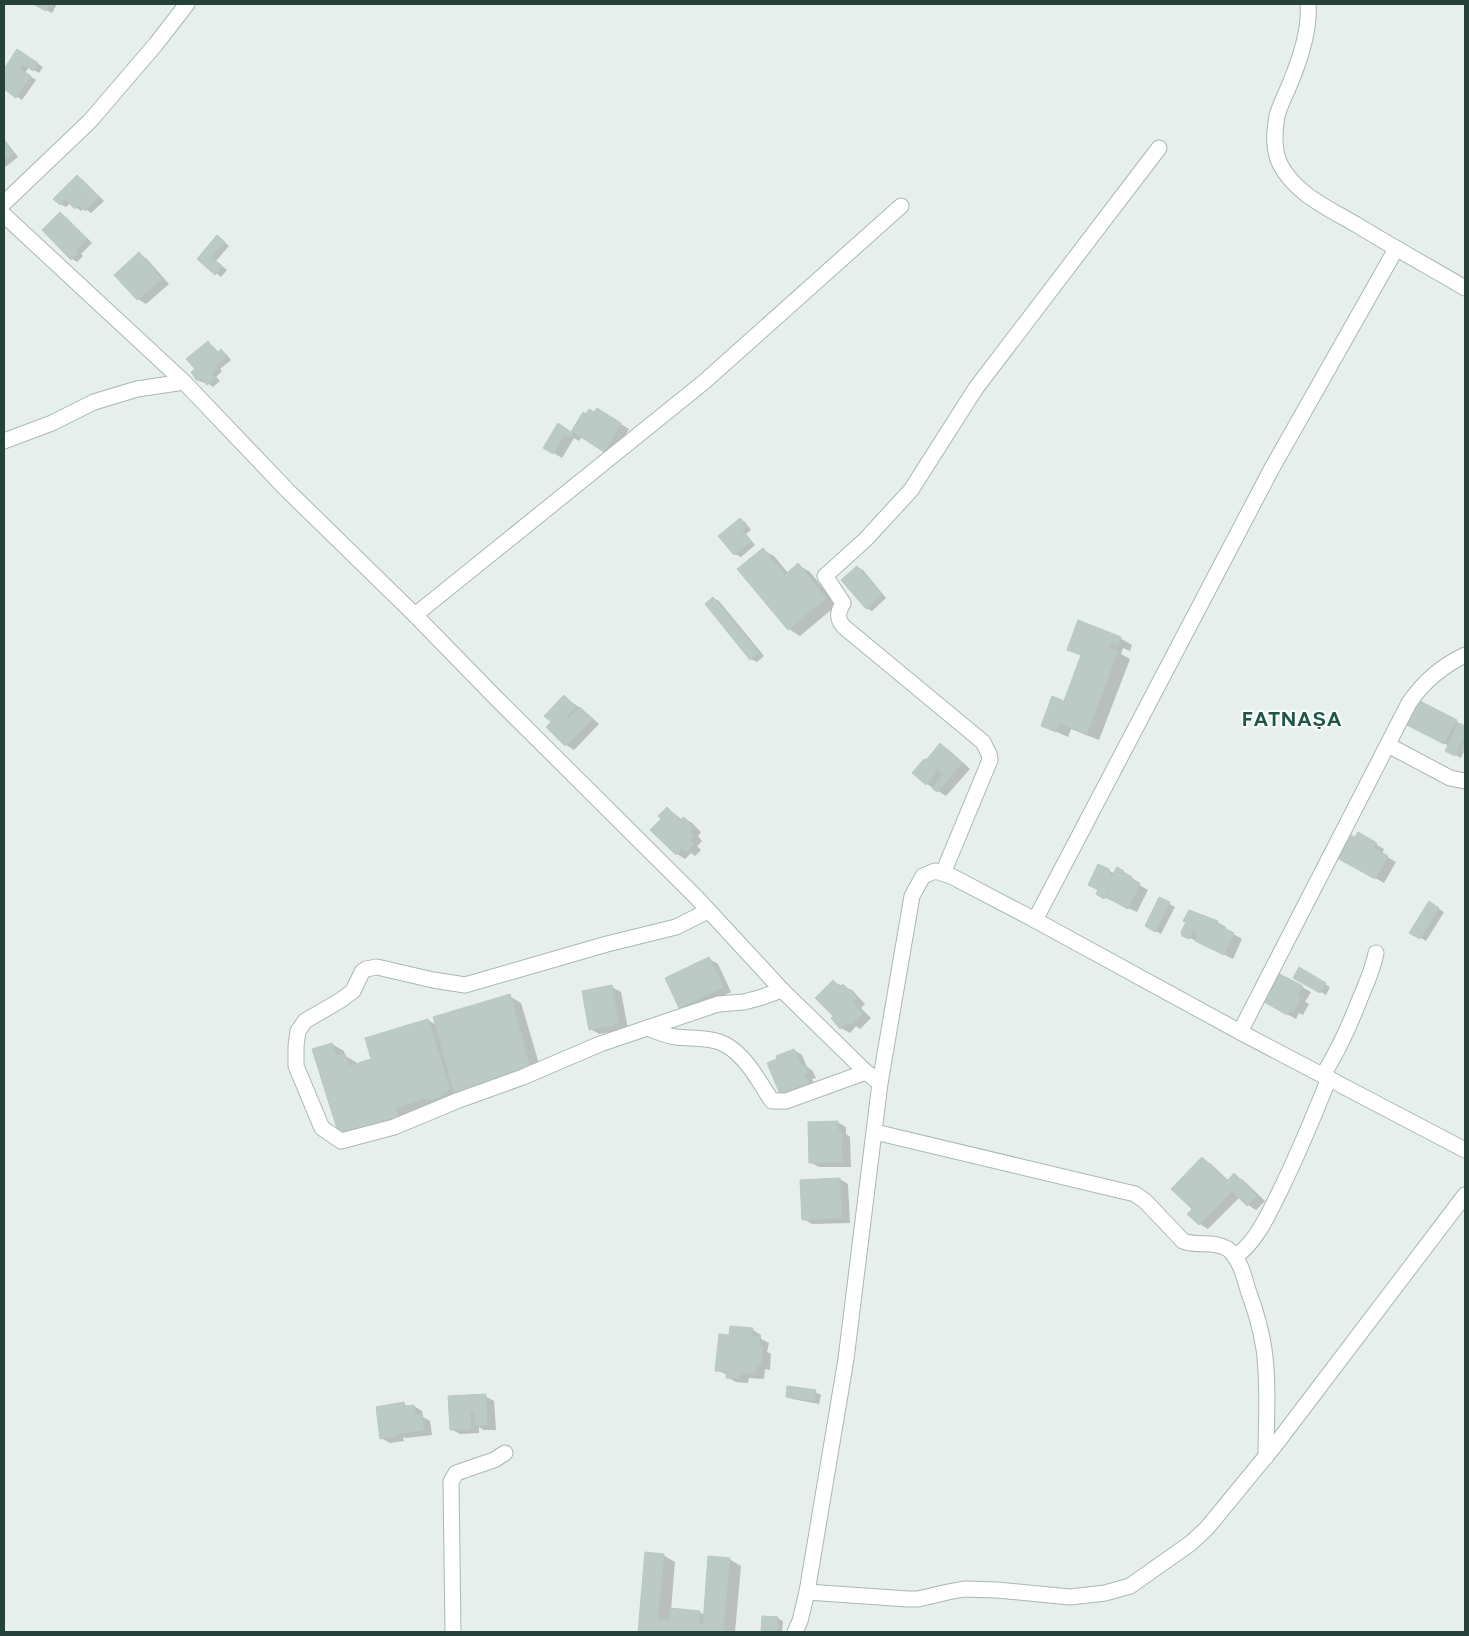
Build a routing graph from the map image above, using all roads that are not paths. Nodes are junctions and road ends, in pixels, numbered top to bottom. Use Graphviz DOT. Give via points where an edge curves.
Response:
graph roads {
  1 [pos="187,4"];
  2 [pos="1308,4"];
  3 [pos="1159,148"];
  4 [pos="4,203"];
  5 [pos="901,206"];
  6 [pos="4,215"];
  7 [pos="1396,249"];
  8 [pos="1465,288"];
  9 [pos="184,382"];
  10 [pos="4,441"];
  11 [pos="415,615"];
  12 [pos="1465,655"];
  13 [pos="1388,745"];
  14 [pos="1465,781"];
  15 [pos="943,873"];
  16 [pos="708,910"];
  17 [pos="1035,920"];
  18 [pos="1376,952"];
  19 [pos="782,990"];
  20 [pos="647,1028"];
  21 [pos="1240,1032"];
  22 [pos="866,1072"];
  23 [pos="1326,1076"];
  24 [pos="880,1083"];
  25 [pos="875,1132"];
  26 [pos="1465,1150"];
  27 [pos="1465,1195"];
  28 [pos="1235,1257"];
  29 [pos="505,1453"];
  30 [pos="1266,1457"];
  31 [pos="807,1592"];
  32 [pos="453,1632"];
  33 [pos="794,1632"];
  1 -- 4 [label="street" via="90,120"];
  2 -- 7 [label="street" via="1307,30 1301,54 1278,113 1275,150 1288,175 1313,199"];
  3 -- 15 [label="street" via="976,388 911,490 865,540 825,576 843,603 838,618 844,627 983,742 990,754"];
  5 -- 11 [label="street" via="704,382"];
  6 -- 9 [label="street"];
  7 -- 8 [label="street"];
  7 -- 17 [label="street" via="1268,477"];
  9 -- 10 [label="street" via="138,389 94,402 52,423"];
  9 -- 11 [label="street" via="287,490"];
  11 -- 16 [label="street"];
  12 -- 13 [label="street" via="1442,668 1418,690"];
  13 -- 14 [label="street" via="1450,778"];
  13 -- 21 [label="street"];
  15 -- 17 [label="street"];
  15 -- 24 [label="street" via="935,871 923,876 912,896"];
  16 -- 19 [label="street"];
  16 -- 20 [label="street" via="676,927 465,985 377,967 366,969 353,991 305,1022 298,1032 296,1066 322,1128 341,1141 394,1128"];
  17 -- 21 [label="street"];
  18 -- 23 [label="street" via="1350,1026"];
  19 -- 20 [label="street" via="744,1002 718,1004"];
  19 -- 22 [label="street"];
  20 -- 22 [label="street" via="674,1037 725,1044 761,1082 772,1101 786,1101"];
  21 -- 23 [label="street"];
  22 -- 24 [label="street"];
  23 -- 26 [label="street"];
  23 -- 28 [label="street" via="1303,1141 1275,1202 1248,1247"];
  24 -- 25 [label="street"];
  25 -- 28 [label="street" via="1129,1192 1145,1201 1183,1241 1212,1243"];
  25 -- 31 [label="street" via="846,1359"];
  27 -- 30 [label="street"];
  28 -- 30 [label="street" via="1252,1300 1264,1350"];
  29 -- 32 [label="street" via="456,1473 451,1482"];
  30 -- 31 [label="street" via="1191,1543 1118,1591 1070,1597 964,1589 918,1599"];
  31 -- 33 [label="street"];
}
